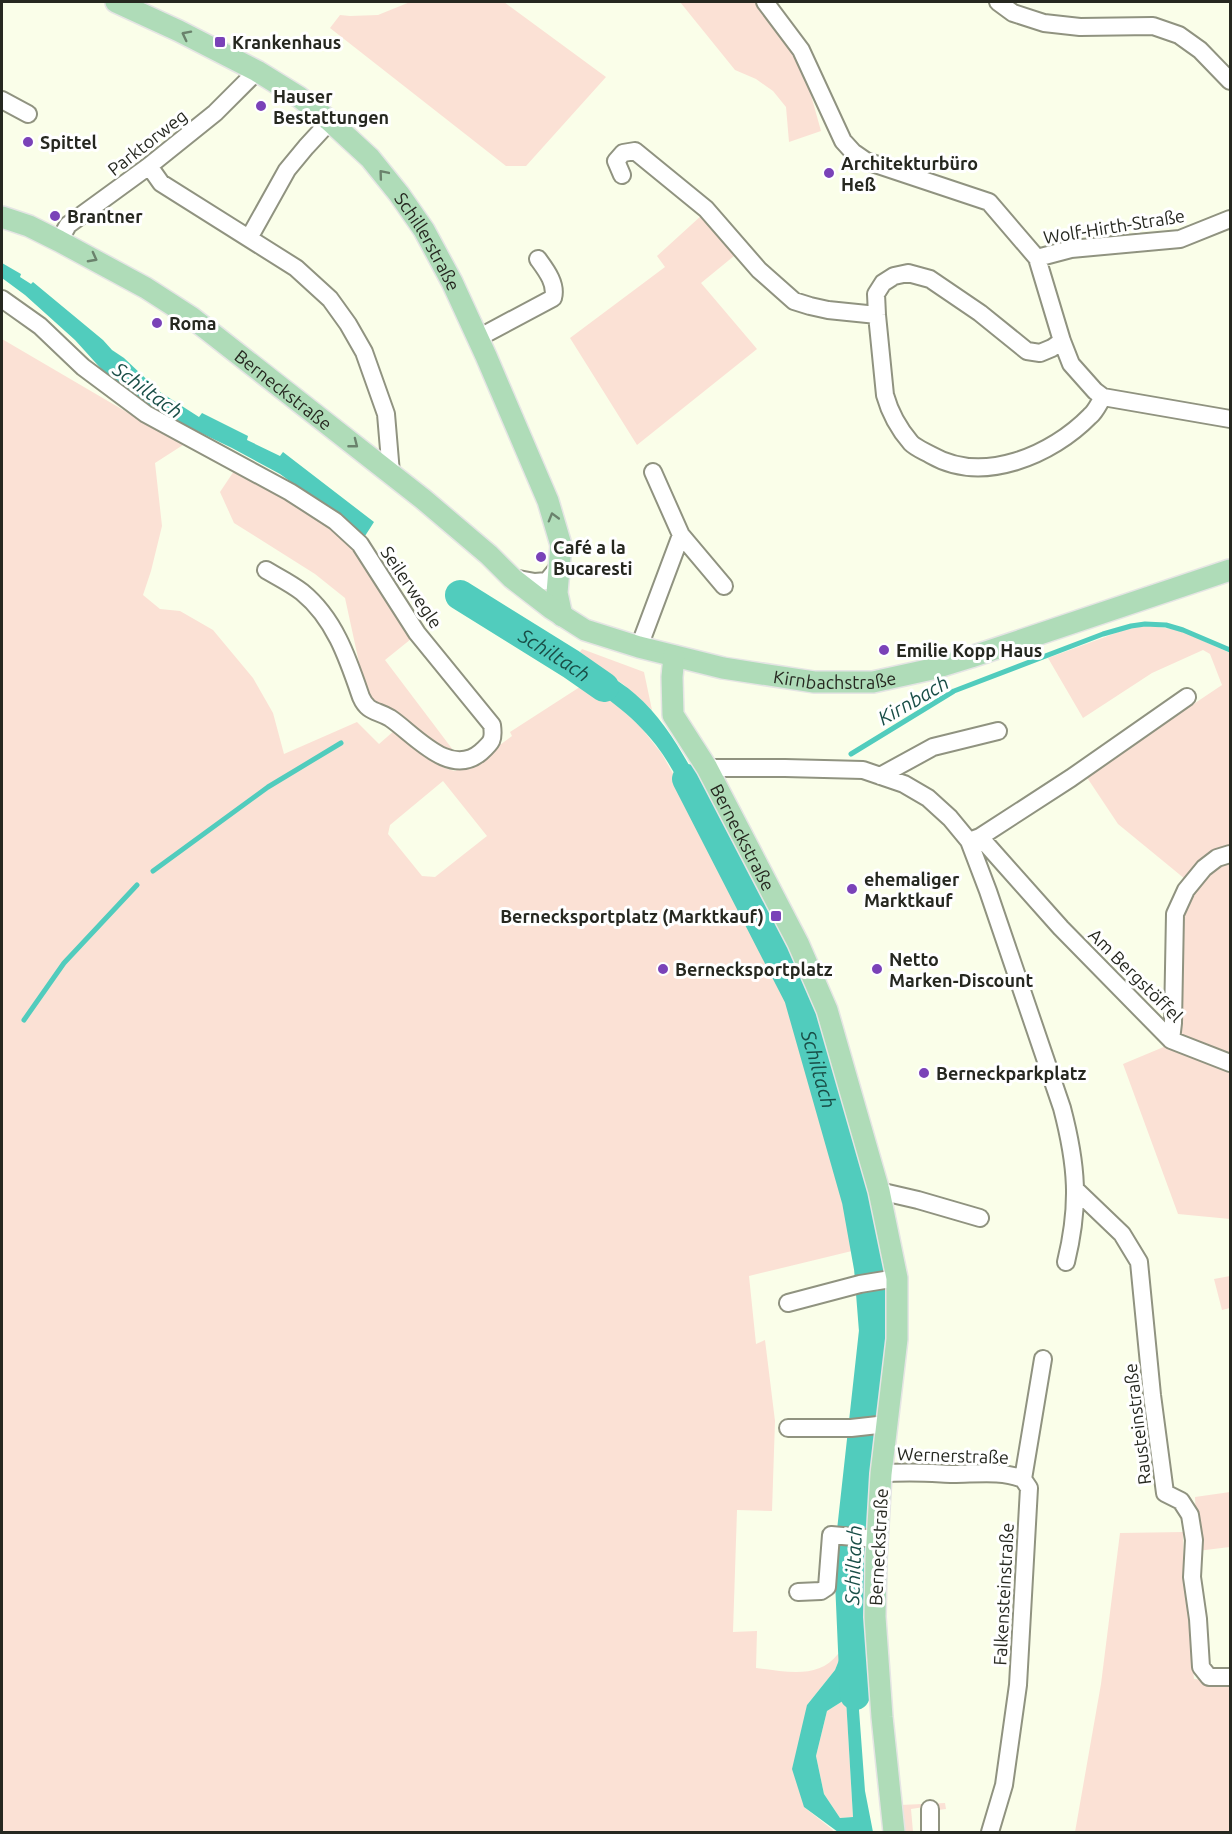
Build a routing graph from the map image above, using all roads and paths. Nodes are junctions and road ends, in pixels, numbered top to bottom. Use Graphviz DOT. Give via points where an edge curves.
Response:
graph roads {
  1 [pos="116,2"];
  2 [pos="765,2"];
  3 [pos="998,2"];
  4 [pos="256,71"];
  5 [pos="1230,81"];
  6 [pos="2,100"];
  7 [pos="28,114"];
  8 [pos="330,121"];
  9 [pos="149,166"];
  10 [pos="622,175"];
  11 [pos="2,217"];
  12 [pos="1230,219"];
  13 [pos="249,238"];
  14 [pos="59,241"];
  15 [pos="1037,258"];
  16 [pos="538,259"];
  17 [pos="2,299"];
  18 [pos="876,315"];
  19 [pos="478,338"];
  20 [pos="1062,341"];
  21 [pos="1103,397"];
  22 [pos="1230,419"];
  23 [pos="653,472"];
  24 [pos="391,473"];
  25 [pos="681,536"];
  26 [pos="560,565"];
  27 [pos="267,570"];
  28 [pos="1230,570"];
  29 [pos="512,578"];
  30 [pos="724,586"];
  31 [pos="562,616"];
  32 [pos="639,647"];
  33 [pos="674,656"];
  34 [pos="1187,697"];
  35 [pos="998,731"];
  36 [pos="707,768"];
  37 [pos="880,776"];
  38 [pos="974,839"];
  39 [pos="1230,854"];
  40 [pos="1171,1040"];
  41 [pos="1230,1062"];
  42 [pos="1075,1189"];
  43 [pos="879,1191"];
  44 [pos="980,1218"];
  45 [pos="1066,1262"];
  46 [pos="890,1279"];
  47 [pos="788,1303"];
  48 [pos="1043,1359"];
  49 [pos="881,1424"];
  50 [pos="788,1428"];
  51 [pos="881,1474"];
  52 [pos="1023,1479"];
  53 [pos="869,1538"];
  54 [pos="798,1592"];
  55 [pos="1230,1677"];
  56 [pos="930,1809"];
  57 [pos="894,1833"];
  58 [pos="930,1833"];
  59 [pos="990,1833"];
  4 -- 1 [label="main road, Schillerstraße, one-way"];
  2 -- 15 [label="street" via="801,50 843,141 853,152 866,161 989,202"];
  3 -- 5 [label="street" via="1013,13 1044,23 1080,27 1153,26 1179,35"];
  4 -- 8 [label="main road, Schillerstraße"];
  4 -- 9 [label="street, Parktorweg" via="215,113"];
  6 -- 7 [label="street"];
  8 -- 13 [label="street" via="287,170"];
  19 -- 8 [label="main road, Schillerstraße, one-way" via="424,230 370,158"];
  9 -- 13 [label="street" via="161,183"];
  9 -- 14 [label="street, Parktorweg" via="68,225"];
  10 -- 18 [label="street" via="616,161 622,153 635,151 706,209 759,270 794,301 828,310"];
  11 -- 14 [label="main road, Berneckstraße"];
  12 -- 15 [label="street, Wolf-Hirth-Straße" via="1180,238 1071,249"];
  13 -- 24 [label="street" via="296,268 330,299 348,324 364,352 386,414"];
  14 -- 24 [label="main road, Berneckstraße, one-way" via="191,316"];
  15 -- 20 [label="street"];
  16 -- 19 [label="street" via="555,291 553,298"];
  17 -- 27 [label="street, Seilerwegle" via="146,414 291,492 335,521 360,544 417,633 492,725 492,742 477,755 463,761 450,760 388,717 369,709 335,630 302,592"];
  18 -- 20 [label="street" via="876,294 883,283 908,273 930,279 1027,351 1040,353"];
  18 -- 21 [label="street" via="885,395 895,422 913,444 940,461 987,467 1035,456 1092,415"];
  26 -- 19 [label="main road, Schillerstraße, one-way" via="561,545 548,501"];
  20 -- 21 [label="street" via="1071,363"];
  21 -- 22 [label="street"];
  23 -- 25 [label="street"];
  24 -- 29 [label="main road, Berneckstraße"];
  25 -- 30 [label="street"];
  25 -- 32 [label="street"];
  26 -- 29 [label="street" via="547,581"];
  26 -- 31 [label="main road, Schillerstraße" via="557,592"];
  28 -- 33 [label="main road, Kirnbachstraße" via="971,657 873,682 814,682"];
  29 -- 31 [label="main road, Berneckstraße"];
  31 -- 32 [label="main road, Berneckstraße" via="585,630"];
  32 -- 33 [label="main road, Berneckstraße"];
  33 -- 36 [label="main road, Berneckstraße" via="674,715"];
  34 -- 38 [label="street" via="1081,772"];
  35 -- 37 [label="street" via="933,747"];
  36 -- 37 [label="street" via="863,770"];
  36 -- 43 [label="main road, Berneckstraße" via="798,943 827,1010"];
  37 -- 38 [label="street" via="928,798"];
  38 -- 40 [label="street, Am Bergstöffel"];
  38 -- 42 [label="street" via="1062,1108 1070,1138"];
  39 -- 40 [label="street, Am Bergstöffel" via="1204,868 1186,890 1174,914"];
  40 -- 41 [label="street"];
  42 -- 45 [label="street" via="1076,1213"];
  42 -- 55 [label="street, Rausteinstraße" via="1122,1234 1139,1262 1165,1493 1181,1501 1190,1515 1194,1540 1192,1577 1201,1667 1209,1677"];
  43 -- 44 [label="street"];
  43 -- 46 [label="main road, Berneckstraße"];
  46 -- 47 [label="street"];
  46 -- 49 [label="main road, Berneckstraße" via="897,1339"];
  48 -- 52 [label="street, Falkensteinstraße"];
  49 -- 50 [label="street"];
  49 -- 51 [label="main road, Berneckstraße"];
  51 -- 52 [label="street, Wernerstraße" via="1004,1473"];
  51 -- 53 [label="main road, Berneckstraße"];
  52 -- 59 [label="street, Falkensteinstraße" via="1029,1488 1018,1685 1004,1785"];
  53 -- 54 [label="street" via="831,1535 827,1587"];
  53 -- 57 [label="main road, Berneckstraße"];
  56 -- 58 [label="street"];
}
